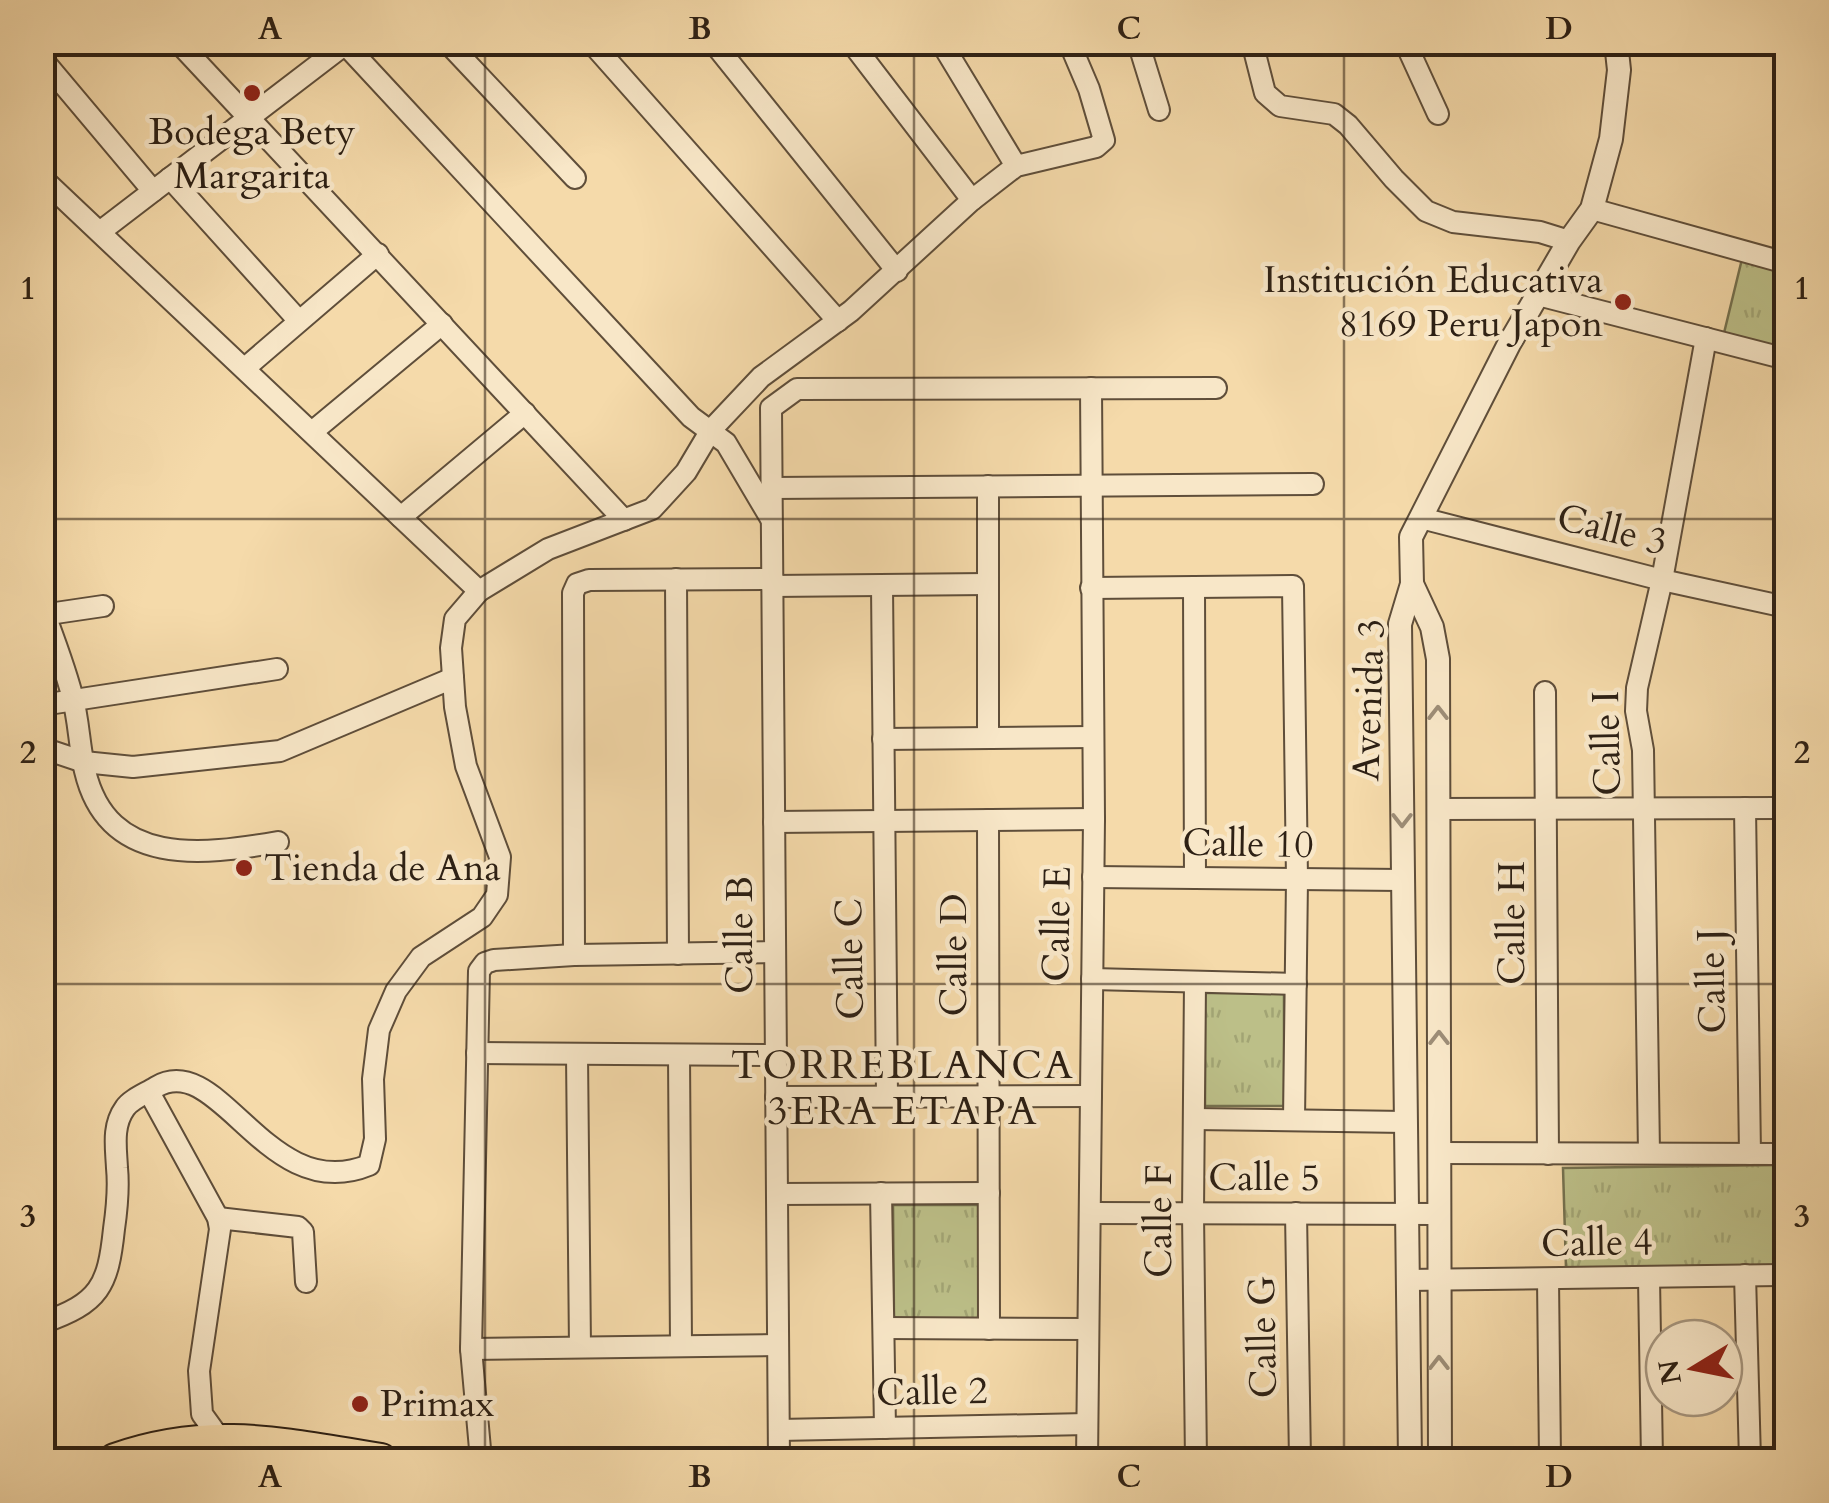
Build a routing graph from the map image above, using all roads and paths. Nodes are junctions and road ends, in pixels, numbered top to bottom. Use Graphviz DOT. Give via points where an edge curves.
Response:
graph roads {
  1 [pos="178,42"];
  2 [pos="447,42"];
  3 [pos="591,42"];
  4 [pos="713,42"];
  5 [pos="851,42"];
  6 [pos="941,42"];
  7 [pos="1069,42"];
  8 [pos="1138,42"];
  9 [pos="1252,42"];
  10 [pos="1405,42"];
  11 [pos="1616,42"];
  12 [pos="345,43"];
  13 [pos="42,59"];
  14 [pos="1159,110"];
  15 [pos="1438,114"];
  16 [pos="250,117"];
  17 [pos="1016,166"];
  18 [pos="42,178"];
  19 [pos="576,178"];
  20 [pos="161,185"];
  21 [pos="972,200"];
  22 [pos="1592,209"];
  23 [pos="100,231"];
  24 [pos="1569,240"];
  25 [pos="378,254"];
  26 [pos="1786,263"];
  27 [pos="897,271"];
  28 [pos="1538,295"];
  29 [pos="838,321"];
  30 [pos="299,322"];
  31 [pos="442,324"];
  32 [pos="1706,338"];
  33 [pos="1786,359"];
  34 [pos="245,368"];
  35 [pos="1091,388"];
  36 [pos="1216,388"];
  37 [pos="525,413"];
  38 [pos="710,430"];
  39 [pos="312,432"];
  40 [pos="1313,484"];
  41 [pos="1091,485"];
  42 [pos="988,486"];
  43 [pos="772,488"];
  44 [pos="401,517"];
  45 [pos="1421,518"];
  46 [pos="624,520"];
  47 [pos="772,521"];
  48 [pos="676,580"];
  49 [pos="1662,580"];
  50 [pos="772,582"];
  51 [pos="988,584"];
  52 [pos="1412,584"];
  53 [pos="882,586"];
  54 [pos="1194,586"];
  55 [pos="1092,588"];
  56 [pos="479,591"];
  57 [pos="103,606"];
  58 [pos="1786,606"];
  59 [pos="43,612"];
  60 [pos="277,670"];
  61 [pos="453,678"];
  62 [pos="1546,692"];
  63 [pos="74,702"];
  64 [pos="42,705"];
  65 [pos="988,738"];
  66 [pos="1093,738"];
  67 [pos="883,739"];
  68 [pos="42,748"];
  69 [pos="84,762"];
  70 [pos="1644,808"];
  71 [pos="1744,808"];
  72 [pos="1786,808"];
  73 [pos="1438,809"];
  74 [pos="1546,809"];
  75 [pos="1094,819"];
  76 [pos="988,820"];
  77 [pos="883,821"];
  78 [pos="774,822"];
  79 [pos="278,842"];
  80 [pos="1093,877"];
  81 [pos="1195,878"];
  82 [pos="1297,879"];
  83 [pos="1402,880"];
  84 [pos="776,952"];
  85 [pos="678,954"];
  86 [pos="574,955"];
  87 [pos="1092,979"];
  88 [pos="1195,982"];
  89 [pos="1296,984"];
  90 [pos="477,1053"];
  91 [pos="577,1055"];
  92 [pos="776,1055"];
  93 [pos="679,1056"];
  94 [pos="148,1092"];
  95 [pos="887,1096"];
  96 [pos="989,1096"];
  97 [pos="1090,1096"];
  98 [pos="776,1097"];
  99 [pos="1194,1118"];
  100 [pos="1294,1120"];
  101 [pos="1405,1122"];
  102 [pos="1439,1154"];
  103 [pos="1548,1154"];
  104 [pos="1649,1154"];
  105 [pos="1750,1154"];
  106 [pos="1786,1154"];
  107 [pos="989,1193"];
  108 [pos="777,1194"];
  109 [pos="881,1194"];
  110 [pos="1090,1213"];
  111 [pos="1193,1213"];
  112 [pos="1296,1213"];
  113 [pos="1406,1214"];
  114 [pos="1438,1214"];
  115 [pos="218,1218"];
  116 [pos="1745,1274"];
  117 [pos="1786,1275"];
  118 [pos="1648,1278"];
  119 [pos="1548,1279"];
  120 [pos="1407,1280"];
  121 [pos="1439,1280"];
  122 [pos="306,1282"];
  123 [pos="42,1323"];
  124 [pos="884,1328"];
  125 [pos="989,1329"];
  126 [pos="1088,1329"];
  127 [pos="778,1345"];
  128 [pos="681,1346"];
  129 [pos="580,1348"];
  130 [pos="472,1349"];
  131 [pos="1088,1424"];
  132 [pos="885,1428"];
  133 [pos="779,1430"];
  134 [pos="220,1439"];
  135 [pos="302,1448"];
  136 [pos="115,1460"];
  137 [pos="336,1460"];
  138 [pos="381,1460"];
  139 [pos="481,1460"];
  140 [pos="779,1460"];
  141 [pos="1087,1460"];
  142 [pos="1196,1460"];
  143 [pos="1300,1460"];
  144 [pos="1410,1460"];
  145 [pos="1440,1460"];
  146 [pos="1550,1460"];
  147 [pos="1652,1460"];
  148 [pos="1750,1460"];
  1 -- 16 [label="street"];
  2 -- 19 [label="street"];
  3 -- 29 [label="street"];
  4 -- 27 [label="street"];
  5 -- 21 [label="street"];
  6 -- 17 [label="street"];
  7 -- 17 [label="street" via="1104,140"];
  8 -- 14 [label="street"];
  9 -- 24 [label="street" via="1265,92 1280,106 1334,114 1348,124 1426,211 1453,222"];
  10 -- 15 [label="street"];
  11 -- 22 [label="street" via="1611,140"];
  12 -- 16 [label="street"];
  12 -- 38 [label="street"];
  13 -- 20 [label="street"];
  16 -- 20 [label="street"];
  16 -- 25 [label="street"];
  17 -- 21 [label="street"];
  18 -- 23 [label="street"];
  20 -- 23 [label="street"];
  20 -- 30 [label="street"];
  21 -- 27 [label="street"];
  22 -- 24 [label="street"];
  22 -- 26 [label="street"];
  23 -- 34 [label="street"];
  24 -- 28 [label="street"];
  25 -- 30 [label="street"];
  25 -- 31 [label="street"];
  27 -- 29 [label="street"];
  28 -- 32 [label="street"];
  28 -- 45 [label="street"];
  29 -- 38 [label="street" via="761,377"];
  30 -- 34 [label="street"];
  31 -- 37 [label="street"];
  31 -- 39 [label="street"];
  32 -- 33 [label="street"];
  32 -- 49 [label="street, Calle I"];
  34 -- 39 [label="street"];
  35 -- 36 [label="street"];
  35 -- 41 [label="street, Calle E"];
  35 -- 43 [label="street, Calle B" via="797,389 771,408"];
  37 -- 44 [label="street"];
  37 -- 46 [label="street"];
  38 -- 46 [label="street" via="686,472 652,509"];
  38 -- 47 [label="street" via="726,443"];
  39 -- 44 [label="street"];
  40 -- 41 [label="street"];
  41 -- 42 [label="street"];
  41 -- 55 [label="street, Calle E"];
  42 -- 43 [label="street"];
  42 -- 51 [label="street"];
  43 -- 47 [label="street, Calle B"];
  44 -- 56 [label="street"];
  45 -- 49 [label="street, Calle 3"];
  45 -- 52 [label="street" via="1412,537"];
  46 -- 56 [label="street" via="548,549"];
  47 -- 50 [label="street, Calle B"];
  48 -- 50 [label="street"];
  48 -- 85 [label="street"];
  48 -- 86 [label="street" via="589,580 574,593"];
  49 -- 58 [label="street, Calle 3"];
  49 -- 70 [label="street, Calle I" via="1637,688"];
  50 -- 53 [label="street"];
  50 -- 78 [label="street, Calle B"];
  51 -- 53 [label="street"];
  51 -- 65 [label="street"];
  73 -- 52 [label="street, Avenida 3, one-way" via="1438,659"];
  52 -- 83 [label="street, Avenida 3, one-way" via="1400,624"];
  53 -- 67 [label="street, Calle C"];
  54 -- 55 [label="street"];
  54 -- 81 [label="street"];
  54 -- 82 [label="street" via="1293,586"];
  55 -- 66 [label="street, Calle E"];
  56 -- 61 [label="street" via="455,619"];
  57 -- 59 [label="street"];
  59 -- 63 [label="street"];
  60 -- 63 [label="street"];
  61 -- 69 [label="street" via="280,752 133,767"];
  61 -- 94 [label="street" via="466,766 500,857 497,894 482,917 422,956 396,991 379,1030 369,1165 350,1173 306,1168 268,1147 209,1091 188,1081"];
  62 -- 74 [label="street, Calle H"];
  63 -- 64 [label="street"];
  63 -- 69 [label="street"];
  65 -- 66 [label="street"];
  65 -- 67 [label="street"];
  66 -- 75 [label="street, Calle E"];
  67 -- 77 [label="street, Calle C"];
  68 -- 69 [label="street"];
  69 -- 79 [label="street" via="108,818 158,849 216,853"];
  70 -- 71 [label="street"];
  70 -- 74 [label="street"];
  70 -- 104 [label="street, Calle I"];
  71 -- 72 [label="street"];
  71 -- 105 [label="street, Calle J"];
  73 -- 74 [label="street"];
  102 -- 73 [label="street, Avenida 3, one-way"];
  74 -- 103 [label="street, Calle H"];
  75 -- 76 [label="street"];
  75 -- 80 [label="street, Calle E"];
  76 -- 77 [label="street"];
  76 -- 96 [label="street, Calle D"];
  77 -- 78 [label="street"];
  77 -- 95 [label="street, Calle C"];
  78 -- 84 [label="street, Calle B"];
  80 -- 81 [label="street, Calle 10"];
  80 -- 87 [label="street, Calle E"];
  81 -- 82 [label="street, Calle 10"];
  82 -- 83 [label="street, Calle 10"];
  82 -- 89 [label="street"];
  83 -- 101 [label="street, Avenida 3"];
  84 -- 85 [label="street"];
  84 -- 92 [label="street, Calle B"];
  85 -- 86 [label="street"];
  86 -- 90 [label="street" via="485,964 479,971"];
  87 -- 88 [label="street"];
  87 -- 97 [label="street, Calle E"];
  88 -- 89 [label="street"];
  88 -- 99 [label="street, Calle F"];
  89 -- 100 [label="street"];
  90 -- 91 [label="street"];
  90 -- 130 [label="street"];
  91 -- 93 [label="street"];
  91 -- 129 [label="street"];
  92 -- 93 [label="street"];
  92 -- 98 [label="street, Calle B"];
  93 -- 128 [label="street"];
  94 -- 115 [label="street"];
  94 -- 123 [label="street" via="126,1106 115,1130 119,1188 110,1272 94,1297"];
  95 -- 96 [label="street"];
  95 -- 98 [label="street"];
  96 -- 97 [label="street"];
  96 -- 107 [label="street, Calle D"];
  97 -- 110 [label="street, Calle E"];
  98 -- 108 [label="street, Calle B"];
  99 -- 100 [label="street"];
  99 -- 111 [label="street, Calle F"];
  100 -- 101 [label="street"];
  101 -- 113 [label="street, Avenida 3"];
  102 -- 103 [label="street"];
  102 -- 114 [label="street, Avenida 3"];
  103 -- 104 [label="street"];
  104 -- 105 [label="street"];
  105 -- 106 [label="street"];
  107 -- 109 [label="street"];
  107 -- 125 [label="street, Calle D"];
  108 -- 109 [label="street"];
  108 -- 127 [label="street, Calle B"];
  109 -- 124 [label="street"];
  110 -- 111 [label="street, Calle 5"];
  110 -- 126 [label="street, Calle E"];
  111 -- 112 [label="street, Calle 5"];
  111 -- 142 [label="street, Calle F"];
  112 -- 113 [label="street, Calle 5"];
  112 -- 143 [label="street, Calle G"];
  113 -- 114 [label="street, Calle 5"];
  113 -- 120 [label="street, Avenida 3"];
  114 -- 121 [label="street, Avenida 3"];
  115 -- 122 [label="street" via="298,1227"];
  115 -- 134 [label="street" via="199,1371 202,1414"];
  116 -- 117 [label="street, Calle 4"];
  116 -- 118 [label="street, Calle 4"];
  116 -- 148 [label="street"];
  118 -- 119 [label="street, Calle 4"];
  118 -- 147 [label="street"];
  119 -- 121 [label="street, Calle 4"];
  119 -- 146 [label="street"];
  120 -- 121 [label="street, Calle 4"];
  120 -- 144 [label="street, Avenida 3"];
  145 -- 121 [label="street, Avenida 3, one-way"];
  124 -- 125 [label="street"];
  124 -- 132 [label="street"];
  125 -- 126 [label="street"];
  126 -- 131 [label="street, Calle E"];
  127 -- 128 [label="street"];
  127 -- 133 [label="street, Calle B"];
  128 -- 129 [label="street"];
  129 -- 130 [label="street"];
  130 -- 139 [label="street"];
  131 -- 132 [label="street, Calle 2"];
  131 -- 141 [label="street, Calle E"];
  132 -- 133 [label="street, Calle 2"];
  133 -- 140 [label="street, Calle B"];
  134 -- 135 [label="highway"];
  134 -- 136 [label="highway"];
  135 -- 137 [label="highway"];
  135 -- 138 [label="highway"];
}
